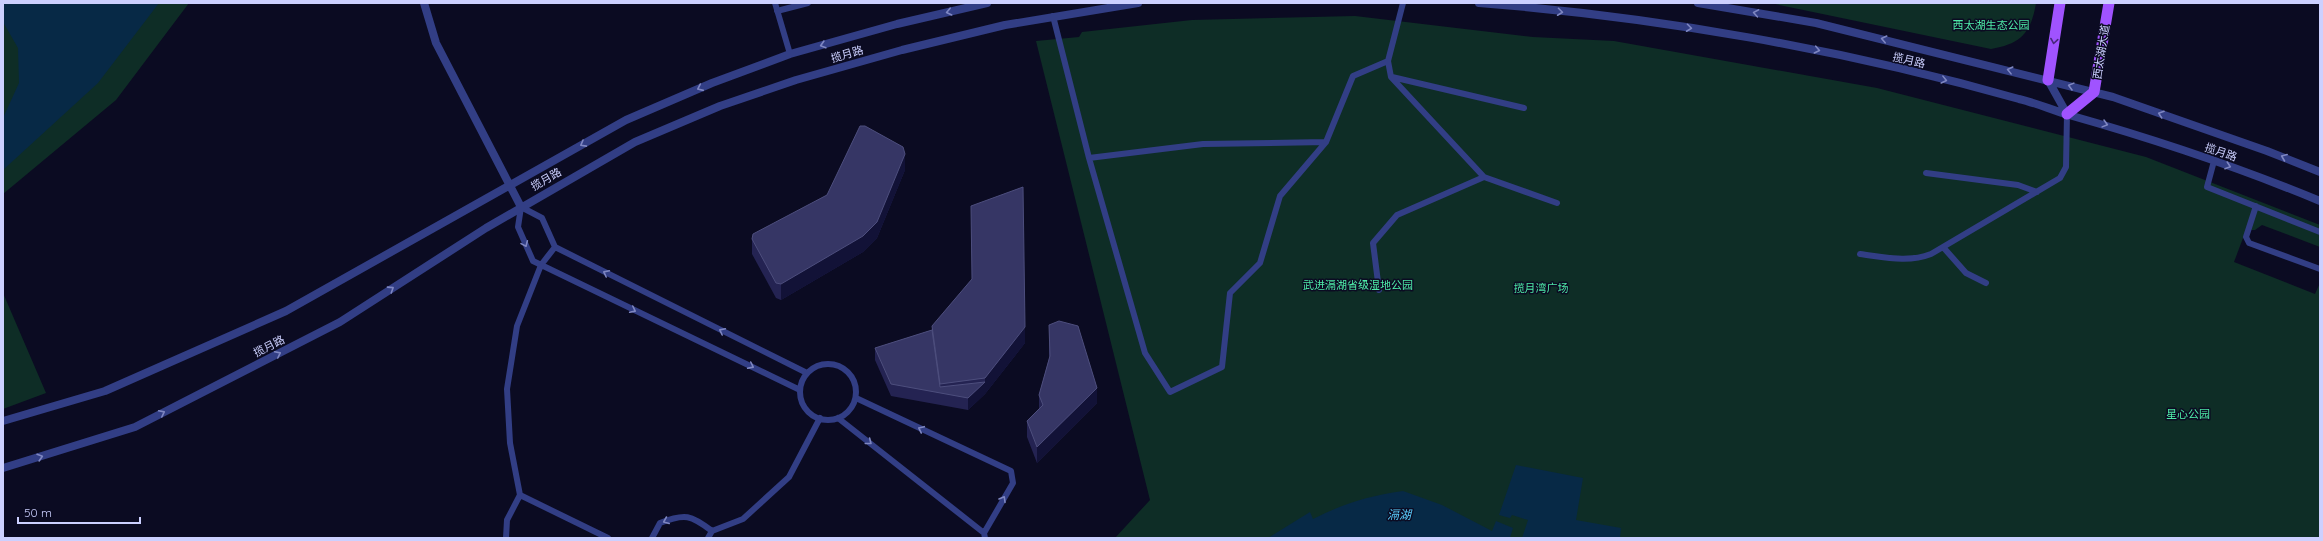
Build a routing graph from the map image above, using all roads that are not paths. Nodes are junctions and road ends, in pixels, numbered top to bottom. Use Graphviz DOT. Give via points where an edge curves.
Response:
graph roads {
  1 [pos="424,3"];
  2 [pos="775,3"];
  3 [pos="808,3"];
  4 [pos="987,3"];
  5 [pos="1138,3"];
  6 [pos="1403,3"];
  7 [pos="1479,3"];
  8 [pos="1698,3"];
  9 [pos="2060,3"];
  10 [pos="2109,3"];
  11 [pos="777,11"];
  12 [pos="1053,16"];
  13 [pos="790,54"];
  14 [pos="1388,61"];
  15 [pos="1391,77"];
  16 [pos="2048,80"];
  17 [pos="2094,92"];
  18 [pos="1524,108"];
  19 [pos="2067,114"];
  20 [pos="1326,142"];
  21 [pos="1089,158"];
  22 [pos="2214,161"];
  23 [pos="2320,172"];
  24 [pos="1926,173"];
  25 [pos="1484,177"];
  26 [pos="508,185"];
  27 [pos="2037,192"];
  28 [pos="2320,201"];
  29 [pos="1557,204"];
  30 [pos="2256,206"];
  31 [pos="521,207"];
  32 [pos="2320,232"];
  33 [pos="555,247"];
  34 [pos="1943,248"];
  35 [pos="1860,254"];
  36 [pos="541,265"];
  37 [pos="2320,269"];
  38 [pos="1986,283"];
  39 [pos="1380,290"];
  40 [pos="807,373"];
  41 [pos="800,390"];
  42 [pos="856,398"];
  43 [pos="820,418"];
  44 [pos="838,418"];
  45 [pos="3,420"];
  46 [pos="3,468"];
  47 [pos="520,495"];
  48 [pos="712,531"];
  49 [pos="985,536"];
  50 [pos="506,538"];
  51 [pos="608,538"];
  52 [pos="652,538"];
  53 [pos="708,538"];
  1 -- 26 [label="street" via="436,44"];
  2 -- 11 [label="lane"];
  3 -- 11 [label="lane"];
  4 -- 13 [label="street, 揽月路, one-way" via="897,24"];
  5 -- 12 [label="street, 揽月路"];
  6 -- 14 [label="lane"];
  7 -- 19 [label="street, 揽月路, one-way" via="1699,29 1813,49 2012,97"];
  16 -- 8 [label="street, 揽月路, one-way" via="1816,23"];
  9 -- 16 [label="main road, one-way"];
  10 -- 17 [label="main road, 西太湖大道"];
  11 -- 13 [label="lane"];
  12 -- 21 [label="lane"];
  12 -- 31 [label="street, 揽月路" via="902,50 796,80 720,106 635,142"];
  13 -- 26 [label="street, 揽月路, one-way" via="712,83 626,120"];
  14 -- 15 [label="lane"];
  14 -- 20 [label="lane" via="1353,76"];
  15 -- 18 [label="lane"];
  15 -- 25 [label="lane"];
  17 -- 16 [label="street, 揽月路, one-way"];
  16 -- 19 [label="street"];
  17 -- 19 [label="main road, 西太湖大道"];
  23 -- 17 [label="street, 揽月路, one-way" via="2260,148"];
  19 -- 22 [label="street, 揽月路, one-way" via="2109,125"];
  19 -- 27 [label="lane" via="2066,167 2060,178"];
  20 -- 21 [label="lane" via="1203,144"];
  20 -- 21 [label="lane" via="1280,196 1260,263 1230,293 1222,367 1170,392 1145,353"];
  22 -- 28 [label="street, 揽月路, one-way"];
  22 -- 30 [label="lane" via="2207,187"];
  24 -- 27 [label="lane" via="2018,185"];
  25 -- 29 [label="lane"];
  25 -- 39 [label="lane" via="1397,215 1373,243"];
  26 -- 31 [label="street"];
  26 -- 45 [label="street, 揽月路" via="286,311 105,391"];
  27 -- 34 [label="lane"];
  30 -- 32 [label="lane"];
  30 -- 37 [label="lane" via="2246,237 2249,243"];
  31 -- 33 [label="lane" via="542,218"];
  31 -- 36 [label="lane, one-way" via="518,227 533,261"];
  46 -- 31 [label="street, 揽月路, one-way" via="134,427 340,322"];
  33 -- 36 [label="lane"];
  40 -- 33 [label="lane, one-way"];
  34 -- 35 [label="lane" via="1918,259"];
  34 -- 38 [label="lane" via="1966,273"];
  36 -- 41 [label="lane, one-way"];
  36 -- 47 [label="lane" via="517,326 507,389 510,443"];
  40 -- 41 [label="lane"];
  40 -- 42 [label="lane" via="823,364 841,366 854,380"];
  41 -- 43 [label="lane" via="805,408"];
  42 -- 44 [label="lane" via="846,413"];
  49 -- 42 [label="lane, one-way" via="1013,483 1011,472"];
  43 -- 44 [label="lane"];
  43 -- 48 [label="lane" via="789,477 743,519"];
  44 -- 49 [label="lane, one-way"];
  47 -- 50 [label="lane" via="506,520"];
  47 -- 51 [label="lane"];
  48 -- 52 [label="lane, one-way" via="696,520 678,516 660,523"];
  48 -- 53 [label="lane"];
}
